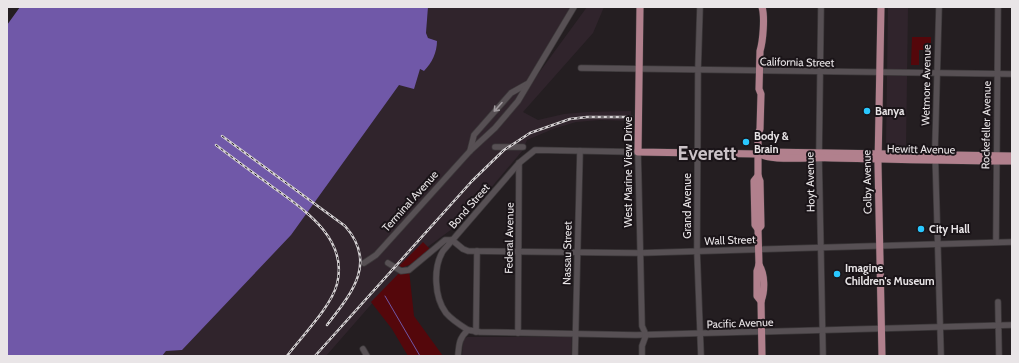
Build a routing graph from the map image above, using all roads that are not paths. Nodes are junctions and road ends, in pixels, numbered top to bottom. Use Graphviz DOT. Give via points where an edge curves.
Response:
graph roads {
  1 [pos="574,7"];
  2 [pos="640,7"];
  3 [pos="700,7"];
  4 [pos="761,7"];
  5 [pos="821,7"];
  6 [pos="881,7"];
  7 [pos="938,7"];
  8 [pos="998,7"];
  9 [pos="581,68"];
  10 [pos="640,69"];
  11 [pos="698,70"];
  12 [pos="760,71"];
  13 [pos="820,72"];
  14 [pos="879,73"];
  15 [pos="937,74"];
  16 [pos="1012,74"];
  17 [pos="997,75"];
  18 [pos="529,83"];
  19 [pos="486,121"];
  20 [pos="495,128"];
  21 [pos="495,147"];
  22 [pos="523,147"];
  23 [pos="470,151"];
  24 [pos="580,151"];
  25 [pos="638,152"];
  26 [pos="697,153"];
  27 [pos="758,154"];
  28 [pos="819,155"];
  29 [pos="878,156"];
  30 [pos="1012,156"];
  31 [pos="936,157"];
  32 [pos="996,158"];
  33 [pos="1012,161"];
  34 [pos="519,163"];
  35 [pos="452,240"];
  36 [pos="996,242"];
  37 [pos="1012,242"];
  38 [pos="938,244"];
  39 [pos="879,246"];
  40 [pos="821,248"];
  41 [pos="759,250"];
  42 [pos="477,251"];
  43 [pos="519,252"];
  44 [pos="577,252"];
  45 [pos="697,252"];
  46 [pos="639,253"];
  47 [pos="364,263"];
  48 [pos="388,263"];
  49 [pos="998,302"];
  50 [pos="998,325"];
  51 [pos="1012,325"];
  52 [pos="940,327"];
  53 [pos="882,328"];
  54 [pos="468,330"];
  55 [pos="822,330"];
  56 [pos="476,332"];
  57 [pos="762,332"];
  58 [pos="518,333"];
  59 [pos="700,334"];
  60 [pos="575,335"];
  61 [pos="646,335"];
  62 [pos="363,349"];
  63 [pos="368,356"];
  64 [pos="458,356"];
  65 [pos="575,356"];
  66 [pos="642,356"];
  67 [pos="701,356"];
  68 [pos="762,356"];
  69 [pos="823,356"];
  70 [pos="882,356"];
  71 [pos="941,356"];
  72 [pos="999,356"];
  1 -- 18 [label="street"];
  2 -- 10 [label="main road, West Marine View Drive"];
  3 -- 11 [label="street, Grand Avenue"];
  4 -- 12 [label="main road"];
  5 -- 13 [label="street, Hoyt Avenue"];
  6 -- 14 [label="main road, Colby Avenue"];
  7 -- 15 [label="street, Wetmore Avenue"];
  8 -- 17 [label="street, Rockefeller Avenue"];
  9 -- 10 [label="street, California Street"];
  10 -- 11 [label="street, California Street"];
  10 -- 25 [label="main road, West Marine View Drive"];
  11 -- 12 [label="street, California Street"];
  11 -- 26 [label="street, Grand Avenue"];
  12 -- 13 [label="street, California Street"];
  12 -- 27 [label="main road" via="756,110"];
  13 -- 14 [label="street, California Street"];
  13 -- 28 [label="street, Hoyt Avenue"];
  14 -- 15 [label="street, California Street"];
  14 -- 29 [label="main road, Colby Avenue"];
  15 -- 17 [label="street, California Street"];
  15 -- 31 [label="street, Wetmore Avenue"];
  16 -- 17 [label="street, California Street"];
  17 -- 32 [label="street, Rockefeller Avenue"];
  18 -- 19 [label="street, Terminal Avenue, one-way" via="511,93"];
  18 -- 20 [label="street, Terminal Avenue"];
  19 -- 20 [label="street"];
  19 -- 23 [label="street, Terminal Avenue" via="474,135"];
  20 -- 23 [label="street, Terminal Avenue"];
  21 -- 22 [label="street"];
  23 -- 47 [label="street, Terminal Avenue" via="376,255"];
  24 -- 25 [label="street, Hewitt Avenue"];
  24 -- 34 [label="street, Hewitt Avenue" via="535,150"];
  24 -- 44 [label="street, Nassau Street"];
  25 -- 26 [label="main road, Hewitt Avenue"];
  25 -- 46 [label="street, West Marine View Drive"];
  26 -- 27 [label="main road, Hewitt Avenue"];
  26 -- 45 [label="street, Grand Avenue"];
  27 -- 28 [label="main road, Hewitt Avenue" via="766,152"];
  27 -- 41 [label="main road" via="758,176 754,181 755,225 758,229"];
  28 -- 29 [label="main road, Hewitt Avenue"];
  28 -- 40 [label="street, Hoyt Avenue"];
  29 -- 31 [label="main road, Hewitt Avenue"];
  29 -- 39 [label="main road, Colby Avenue"];
  30 -- 32 [label="main road, Hewitt Avenue"];
  31 -- 32 [label="main road, Hewitt Avenue"];
  31 -- 38 [label="street, Wetmore Avenue"];
  32 -- 33 [label="main road, Hewitt Avenue"];
  32 -- 36 [label="street, Rockefeller Avenue"];
  34 -- 35 [label="street, Bond Street"];
  34 -- 43 [label="street, Federal Avenue"];
  35 -- 42 [label="street, Wall Street" via="463,249"];
  35 -- 48 [label="street, Bond Street" via="445,240 409,270 401,271"];
  35 -- 54 [label="street" via="439,257 437,291 445,312"];
  36 -- 37 [label="street, Wall Street"];
  36 -- 38 [label="street, Wall Street"];
  38 -- 39 [label="street, Wall Street"];
  38 -- 52 [label="street, Wetmore Avenue"];
  39 -- 40 [label="street, Wall Street"];
  39 -- 53 [label="main road, Colby Avenue"];
  40 -- 41 [label="street, Wall Street"];
  40 -- 55 [label="street, Hoyt Avenue"];
  41 -- 45 [label="street, Wall Street"];
  41 -- 57 [label="main road" via="763,296"];
  42 -- 43 [label="street, Wall Street"];
  42 -- 56 [label="street"];
  43 -- 44 [label="street, Wall Street"];
  43 -- 58 [label="street, Federal Avenue"];
  44 -- 46 [label="street, Wall Street"];
  44 -- 60 [label="street, Nassau Street"];
  45 -- 46 [label="street, Wall Street"];
  45 -- 59 [label="street, Grand Avenue"];
  46 -- 61 [label="street, West Marine View Drive" via="642,326"];
  49 -- 50 [label="street"];
  50 -- 51 [label="street, Pacific Avenue"];
  50 -- 52 [label="street, Pacific Avenue"];
  50 -- 72 [label="street"];
  52 -- 53 [label="street, Pacific Avenue"];
  52 -- 71 [label="street, Wetmore Avenue"];
  53 -- 55 [label="street, Pacific Avenue"];
  53 -- 70 [label="main road, Colby Avenue"];
  54 -- 56 [label="street, Pacific Avenue"];
  54 -- 64 [label="street" via="459,342"];
  55 -- 57 [label="street, Pacific Avenue"];
  55 -- 69 [label="street, Hoyt Avenue"];
  56 -- 58 [label="street, Pacific Avenue"];
  57 -- 59 [label="street, Pacific Avenue"];
  57 -- 68 [label="main road"];
  58 -- 60 [label="street, Pacific Avenue"];
  59 -- 61 [label="street, Pacific Avenue"];
  59 -- 67 [label="street, Grand Avenue"];
  60 -- 61 [label="street, Pacific Avenue"];
  60 -- 65 [label="street, Nassau Street"];
  61 -- 66 [label="street"];
  62 -- 63 [label="street"];
}
